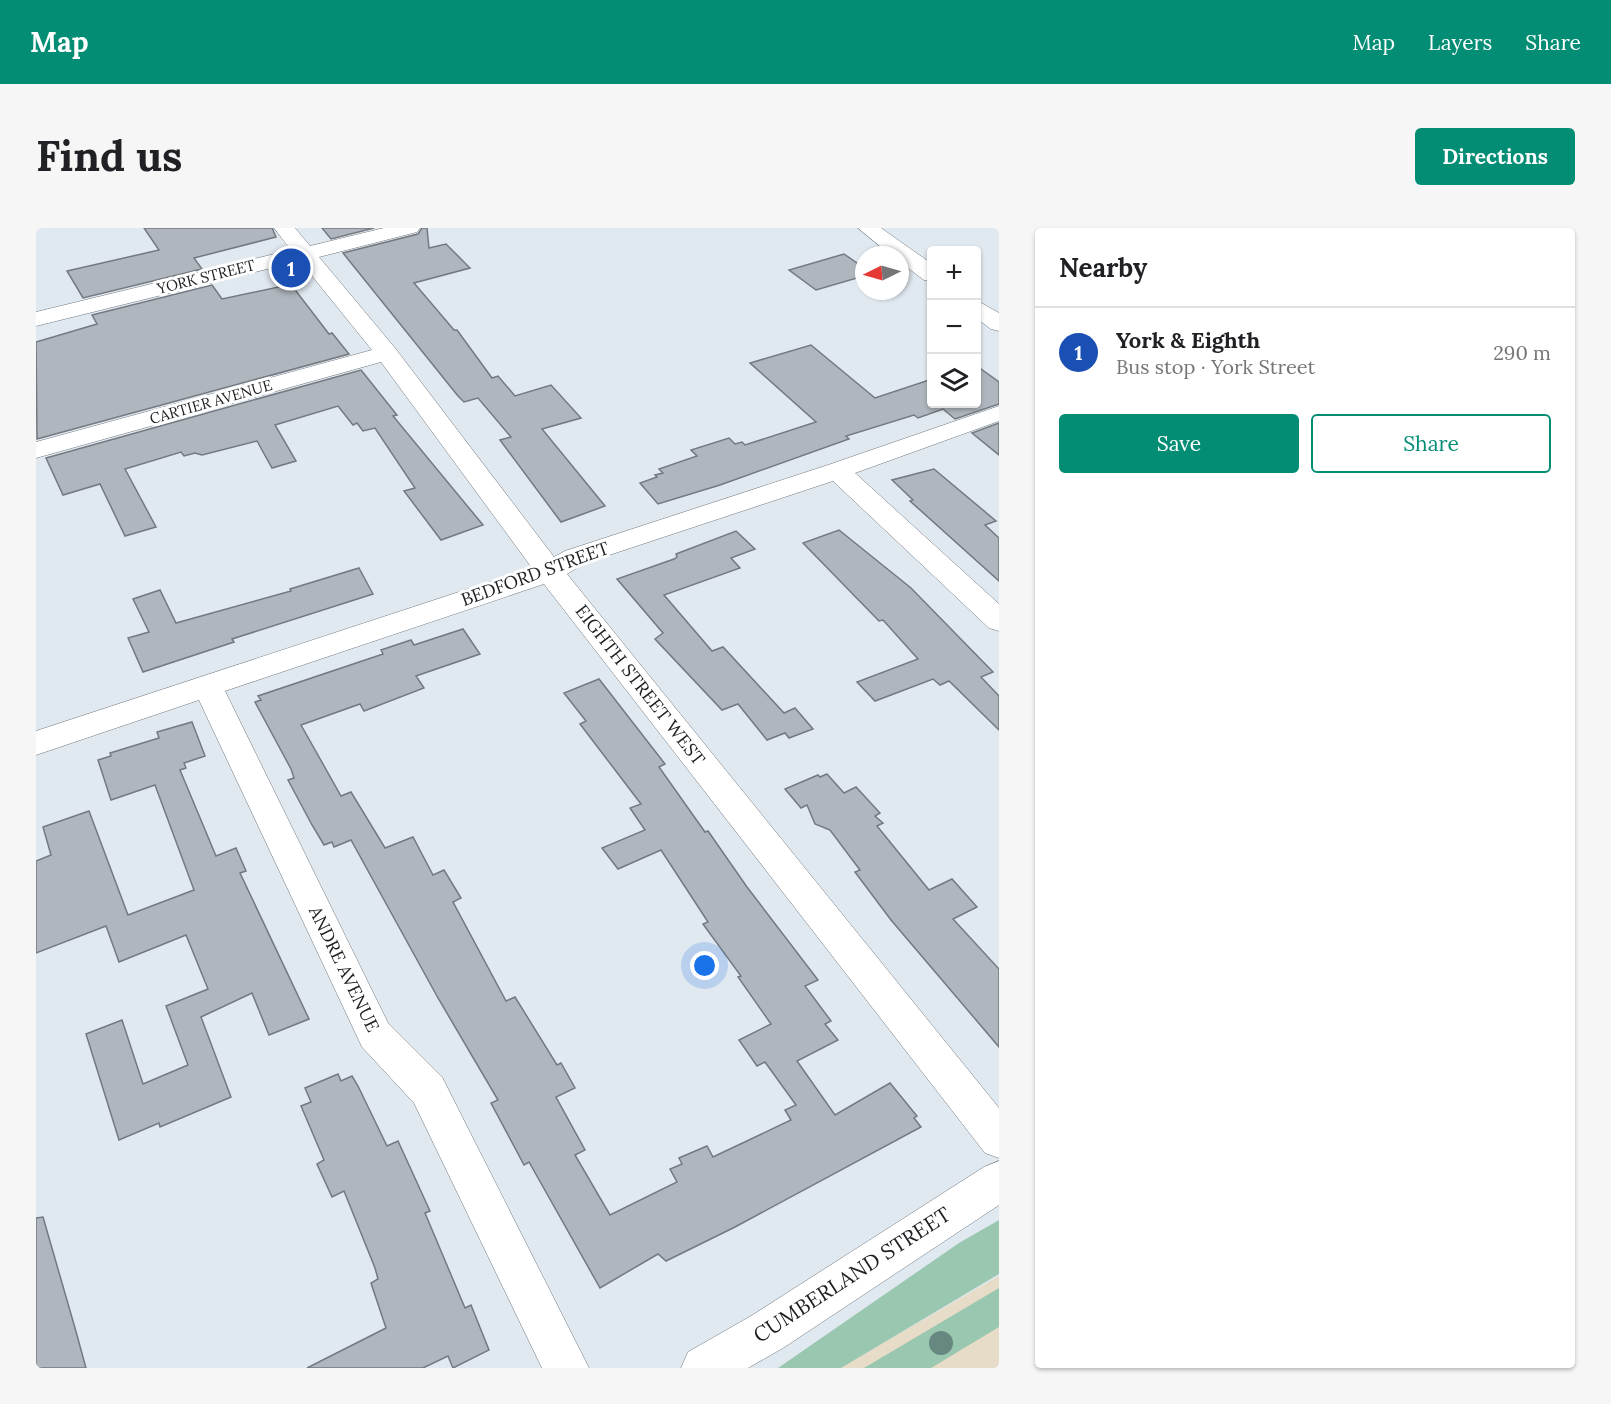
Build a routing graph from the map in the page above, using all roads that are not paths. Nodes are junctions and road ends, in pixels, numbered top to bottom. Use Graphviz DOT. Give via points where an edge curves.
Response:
graph roads {
  1 [pos="284,228"];
  2 [pos="410,228"];
  3 [pos="868,228"];
  4 [pos="304,254"];
  5 [pos="927,271"];
  6 [pos="981,311"];
  7 [pos="36,319"];
  8 [pos="999,324"];
  9 [pos="387,353"];
  10 [pos="999,413"];
  11 [pos="36,450"];
  12 [pos="837,471"];
  13 [pos="550,572"];
  14 [pos="999,621"];
  15 [pos="207,685"];
  16 [pos="36,743"];
  17 [pos="999,1138"];
  18 [pos="999,1181"];
  19 [pos="566,1368"];
  20 [pos="704,1368"];
  1 -- 4 [label="street, EIGHTH STREET WEST"];
  2 -- 4 [label="street, YORK STREET"];
  3 -- 5 [label="street"];
  4 -- 7 [label="street, YORK STREET"];
  4 -- 9 [label="street, EIGHTH STREET WEST"];
  6 -- 8 [label="street"];
  9 -- 11 [label="street, CARTIER AVENUE"];
  9 -- 13 [label="street, EIGHTH STREET WEST"];
  10 -- 12 [label="street, BEDFORD STREET"];
  12 -- 13 [label="street, BEDFORD STREET" via="575,557"];
  12 -- 14 [label="street"];
  13 -- 15 [label="street, BEDFORD STREET"];
  13 -- 17 [label="street, EIGHTH STREET WEST"];
  15 -- 16 [label="street, BEDFORD STREET"];
  15 -- 19 [label="street, ANDRE AVENUE" via="375,1035 428,1090"];
  18 -- 20 [label="street, CUMBERLAND STREET" via="767,1332"];
}
